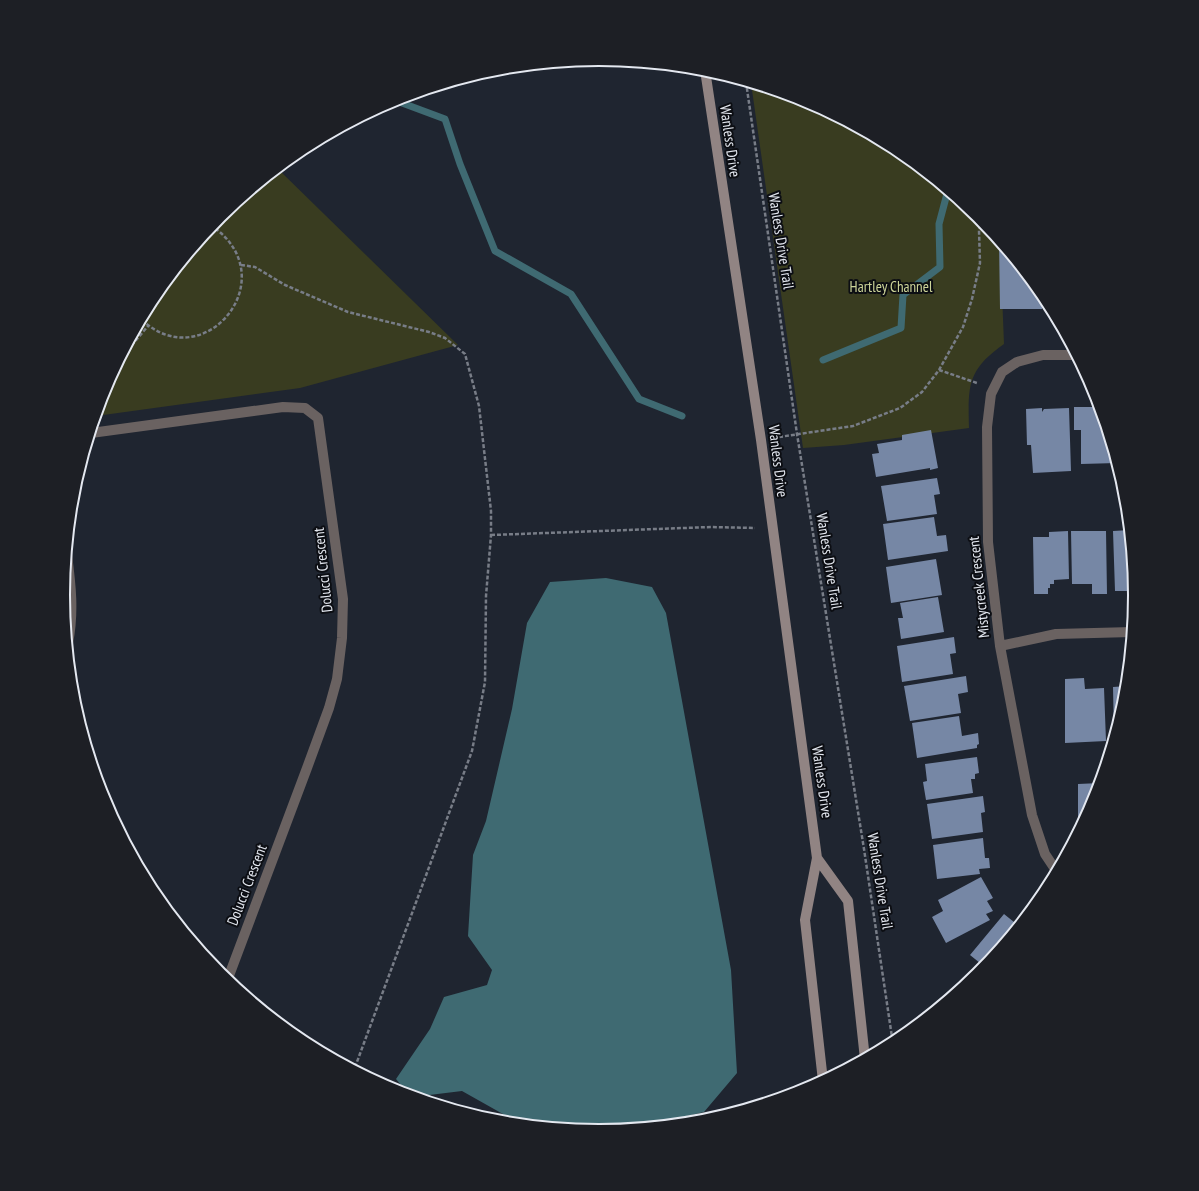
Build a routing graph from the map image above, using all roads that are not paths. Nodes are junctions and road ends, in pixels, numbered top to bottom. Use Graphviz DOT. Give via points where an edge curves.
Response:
graph roads {
  1 [pos="706,77"];
  2 [pos="1070,354"];
  3 [pos="96,432"];
  4 [pos="70,581"];
  5 [pos="71,629"];
  6 [pos="1128,632"];
  7 [pos="1000,646"];
  8 [pos="817,858"];
  9 [pos="1054,867"];
  10 [pos="230,974"];
  11 [pos="864,1054"];
  12 [pos="822,1075"];
  1 -- 8 [label="main road, Wanless Drive" via="760,440"];
  2 -- 7 [label="street, Mistycreek Crescent" via="1044,355 1017,362 1002,372 991,394 988,427 988,542"];
  3 -- 10 [label="street, Dolucci Crescent" via="283,407 305,408 318,418 343,599 337,679 329,708"];
  4 -- 5 [label="street"];
  6 -- 7 [label="street" via="1056,634"];
  7 -- 9 [label="street, Mistycreek Crescent" via="1032,816 1045,854"];
  8 -- 11 [label="main road, Wanless Drive" via="848,901"];
  8 -- 12 [label="main road, Wanless Drive" via="805,920"];
}
